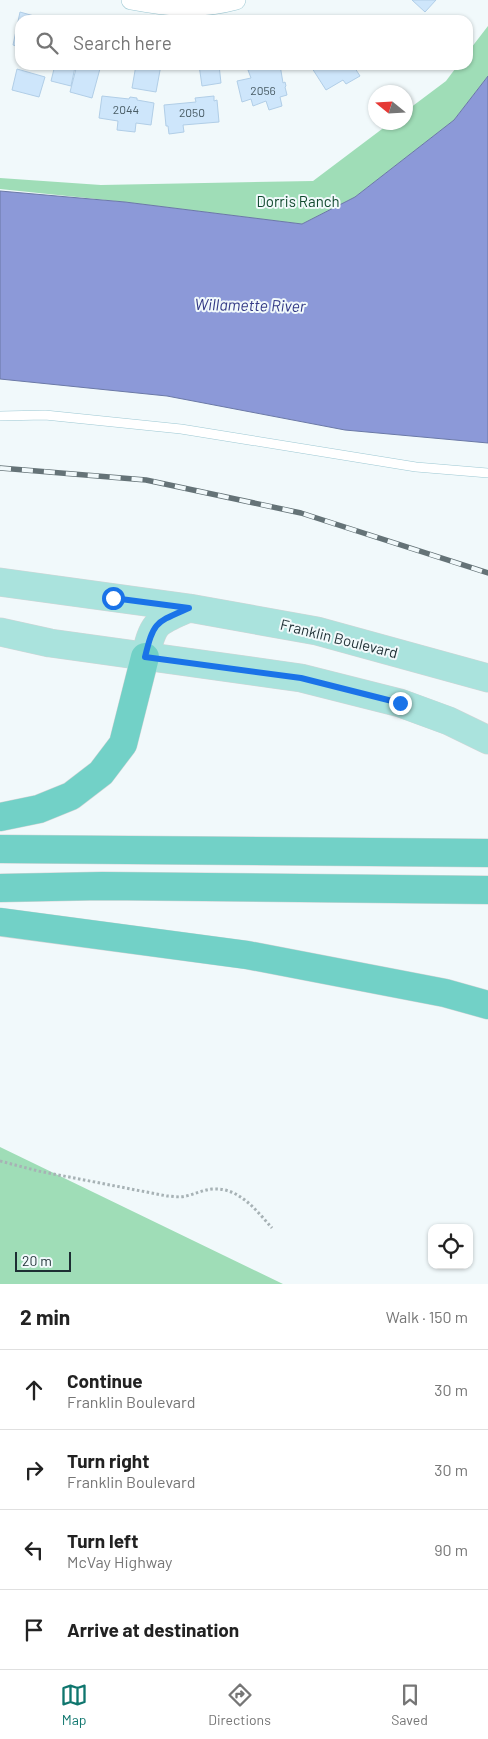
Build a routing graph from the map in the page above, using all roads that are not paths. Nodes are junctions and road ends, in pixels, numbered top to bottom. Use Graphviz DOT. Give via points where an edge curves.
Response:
graph roads {
  1 [pos="131,0"];
  2 [pos="236,0"];
  3 [pos="0,416"];
  4 [pos="488,473"];
  5 [pos="0,582"];
  6 [pos="189,608"];
  7 [pos="0,632"];
  8 [pos="145,657"];
  9 [pos="488,678"];
  10 [pos="488,740"];
  11 [pos="0,817"];
  12 [pos="0,848"];
  13 [pos="488,853"];
  14 [pos="0,888"];
  15 [pos="488,890"];
  16 [pos="0,922"];
  17 [pos="488,1006"];
  1 -- 2 [label="street" via="165,6 214,6"];
  3 -- 4 [label="lane" via="45,415 181,429 416,467"];
  5 -- 6 [label="main road, Franklin Boulevard"];
  6 -- 8 [label="main road" via="161,620 153,628"];
  6 -- 9 [label="main road, Franklin Boulevard" via="317,631"];
  7 -- 8 [label="main road"];
  8 -- 10 [label="main road" via="301,678 400,703"];
  8 -- 11 [label="highway" via="123,744 101,773 71,796 39,809"];
  12 -- 13 [label="highway"];
  14 -- 15 [label="highway"];
  16 -- 17 [label="highway" via="247,955 445,993"];
}
